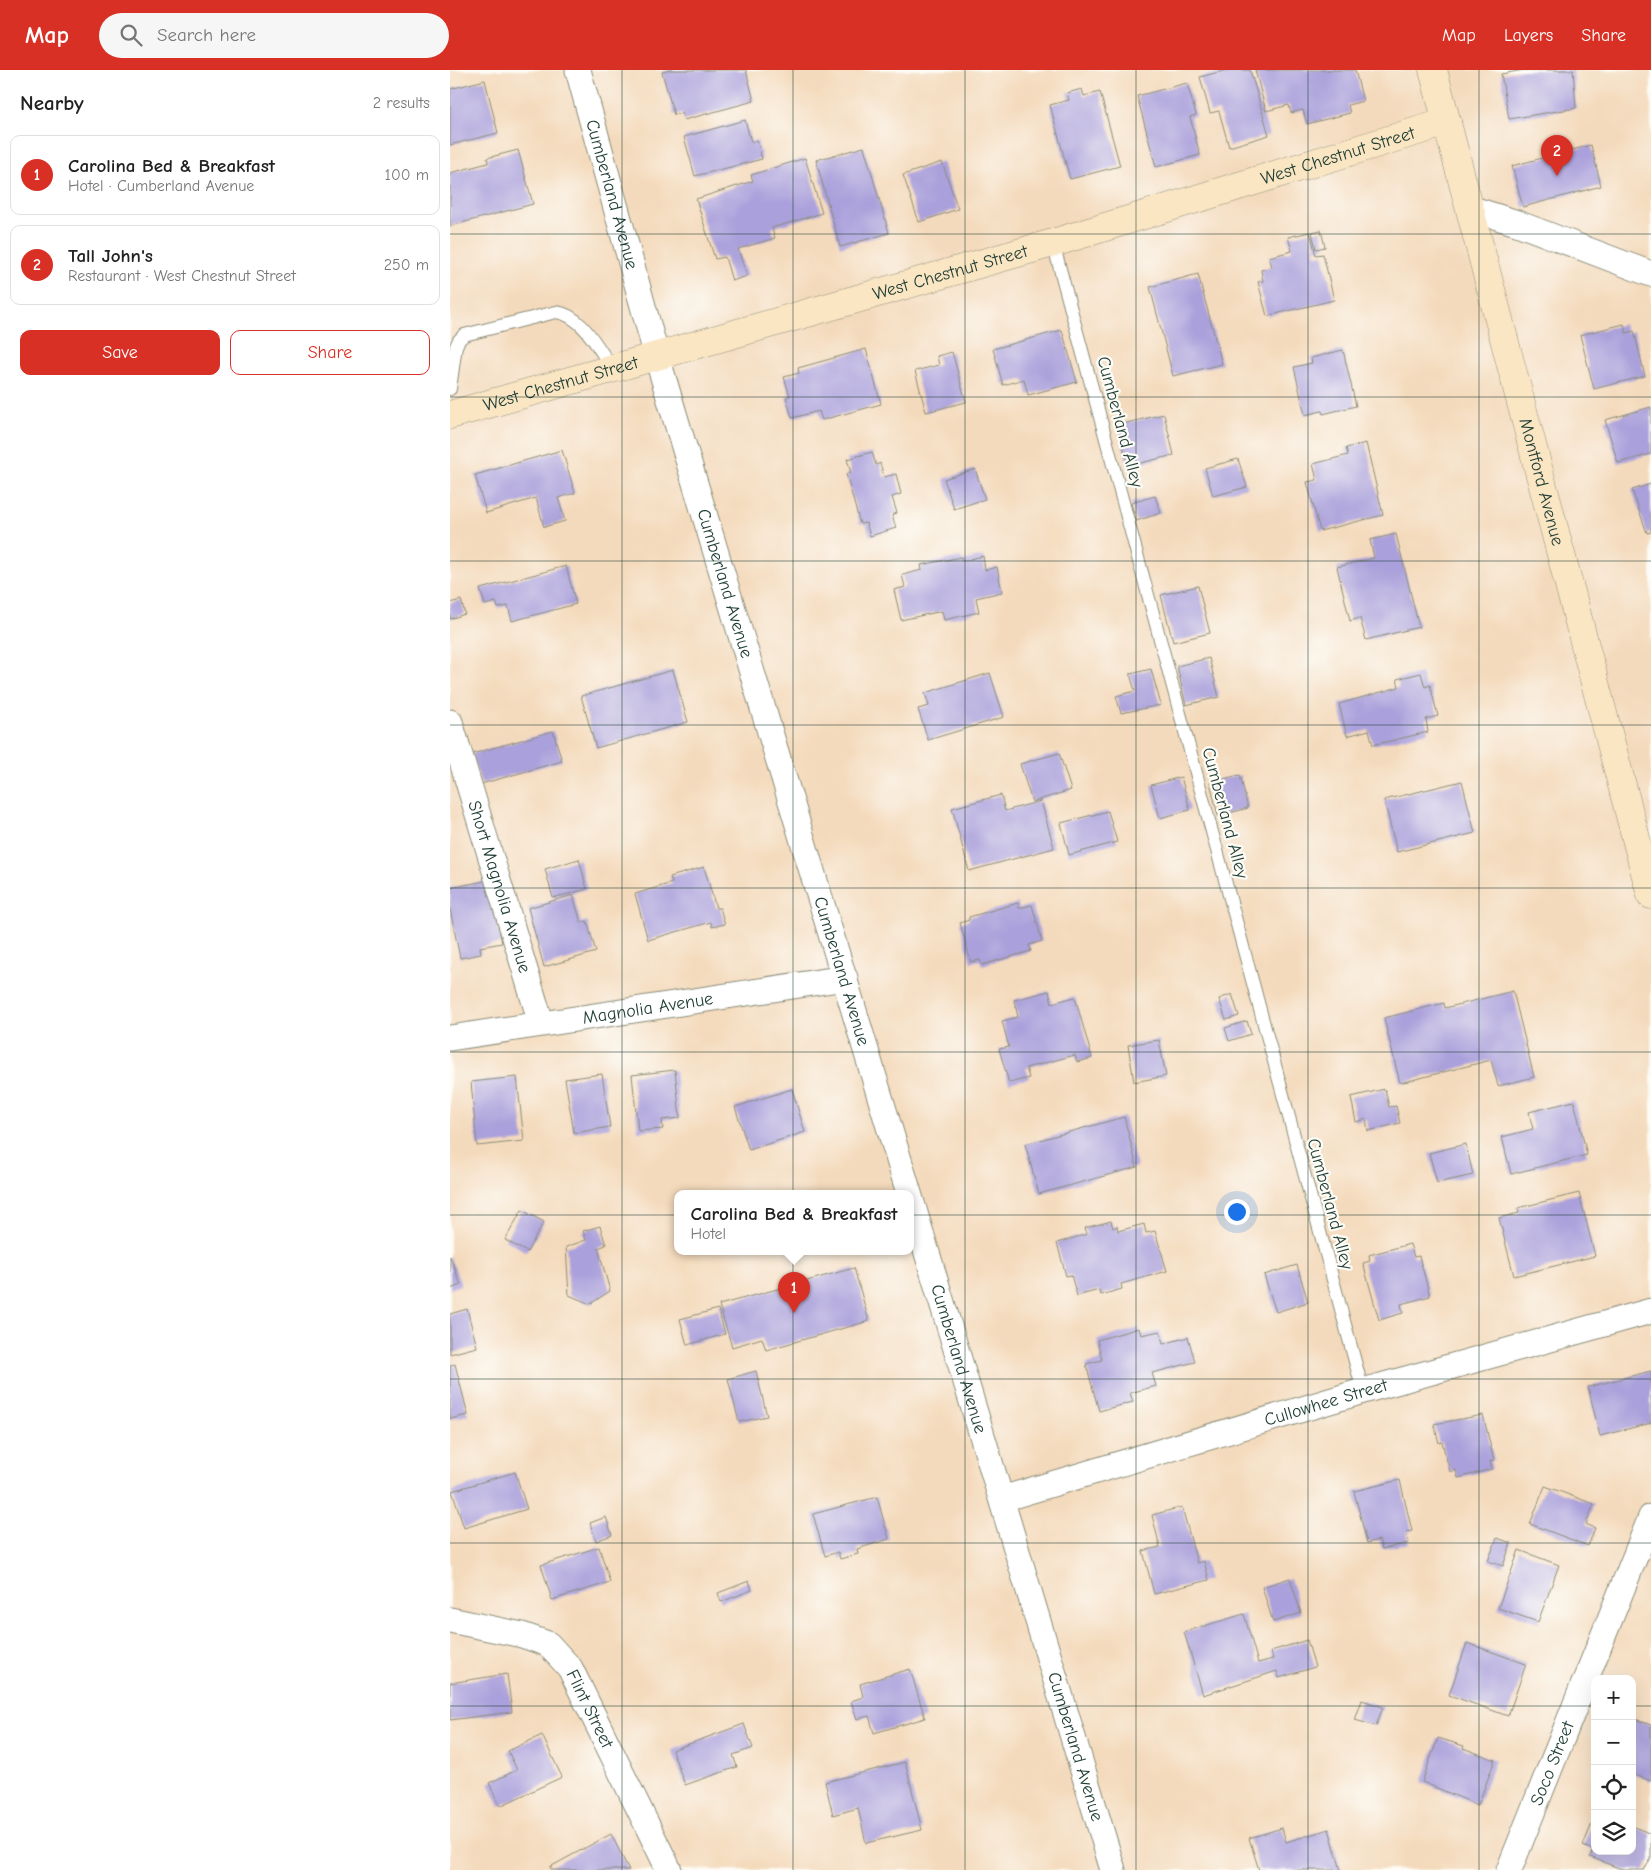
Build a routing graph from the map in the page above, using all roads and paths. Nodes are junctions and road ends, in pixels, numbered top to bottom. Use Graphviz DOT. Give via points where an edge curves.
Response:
graph roads {
  1 [pos="578,70"];
  2 [pos="1432,70"];
  3 [pos="1447,122"];
  4 [pos="1469,208"];
  5 [pos="1053,243"];
  6 [pos="1651,274"];
  7 [pos="658,357"];
  8 [pos="613,369"];
  9 [pos="450,389"];
  10 [pos="450,414"];
  11 [pos="450,722"];
  12 [pos="1651,895"];
  13 [pos="845,978"];
  14 [pos="541,1023"];
  15 [pos="450,1038"];
  16 [pos="909,1190"];
  17 [pos="914,1207"];
  18 [pos="1651,1311"];
  19 [pos="1363,1392"];
  20 [pos="1002,1499"];
  21 [pos="1651,1517"];
  22 [pos="450,1620"];
  23 [pos="669,1870"];
  24 [pos="1113,1870"];
  25 [pos="1509,1870"];
  1 -- 7 [label="street, Cumberland Avenue"];
  2 -- 3 [label="street, Montford Avenue"];
  3 -- 4 [label="street, Montford Avenue"];
  3 -- 5 [label="street, West Chestnut Street"];
  4 -- 6 [label="street"];
  4 -- 12 [label="street, Montford Avenue"];
  5 -- 7 [label="street, West Chestnut Street"];
  5 -- 19 [label="lane, Cumberland Alley"];
  7 -- 8 [label="street, West Chestnut Street"];
  7 -- 13 [label="street, Cumberland Avenue"];
  8 -- 9 [label="lane" via="577,319 567,313 556,312 464,335 456,346"];
  8 -- 10 [label="street, West Chestnut Street"];
  11 -- 14 [label="street, Short Magnolia Avenue"];
  13 -- 14 [label="street, Magnolia Avenue"];
  13 -- 16 [label="street, Cumberland Avenue"];
  14 -- 15 [label="street, Magnolia Avenue"];
  17 -- 20 [label="street, Cumberland Avenue"];
  18 -- 19 [label="street, Cullowhee Street"];
  19 -- 20 [label="street, Cullowhee Street"];
  20 -- 24 [label="street, Cumberland Avenue"];
  21 -- 25 [label="street, Soco Street"];
  22 -- 23 [label="street, Flint Street" via="522,1635 548,1644 570,1668"];
}
